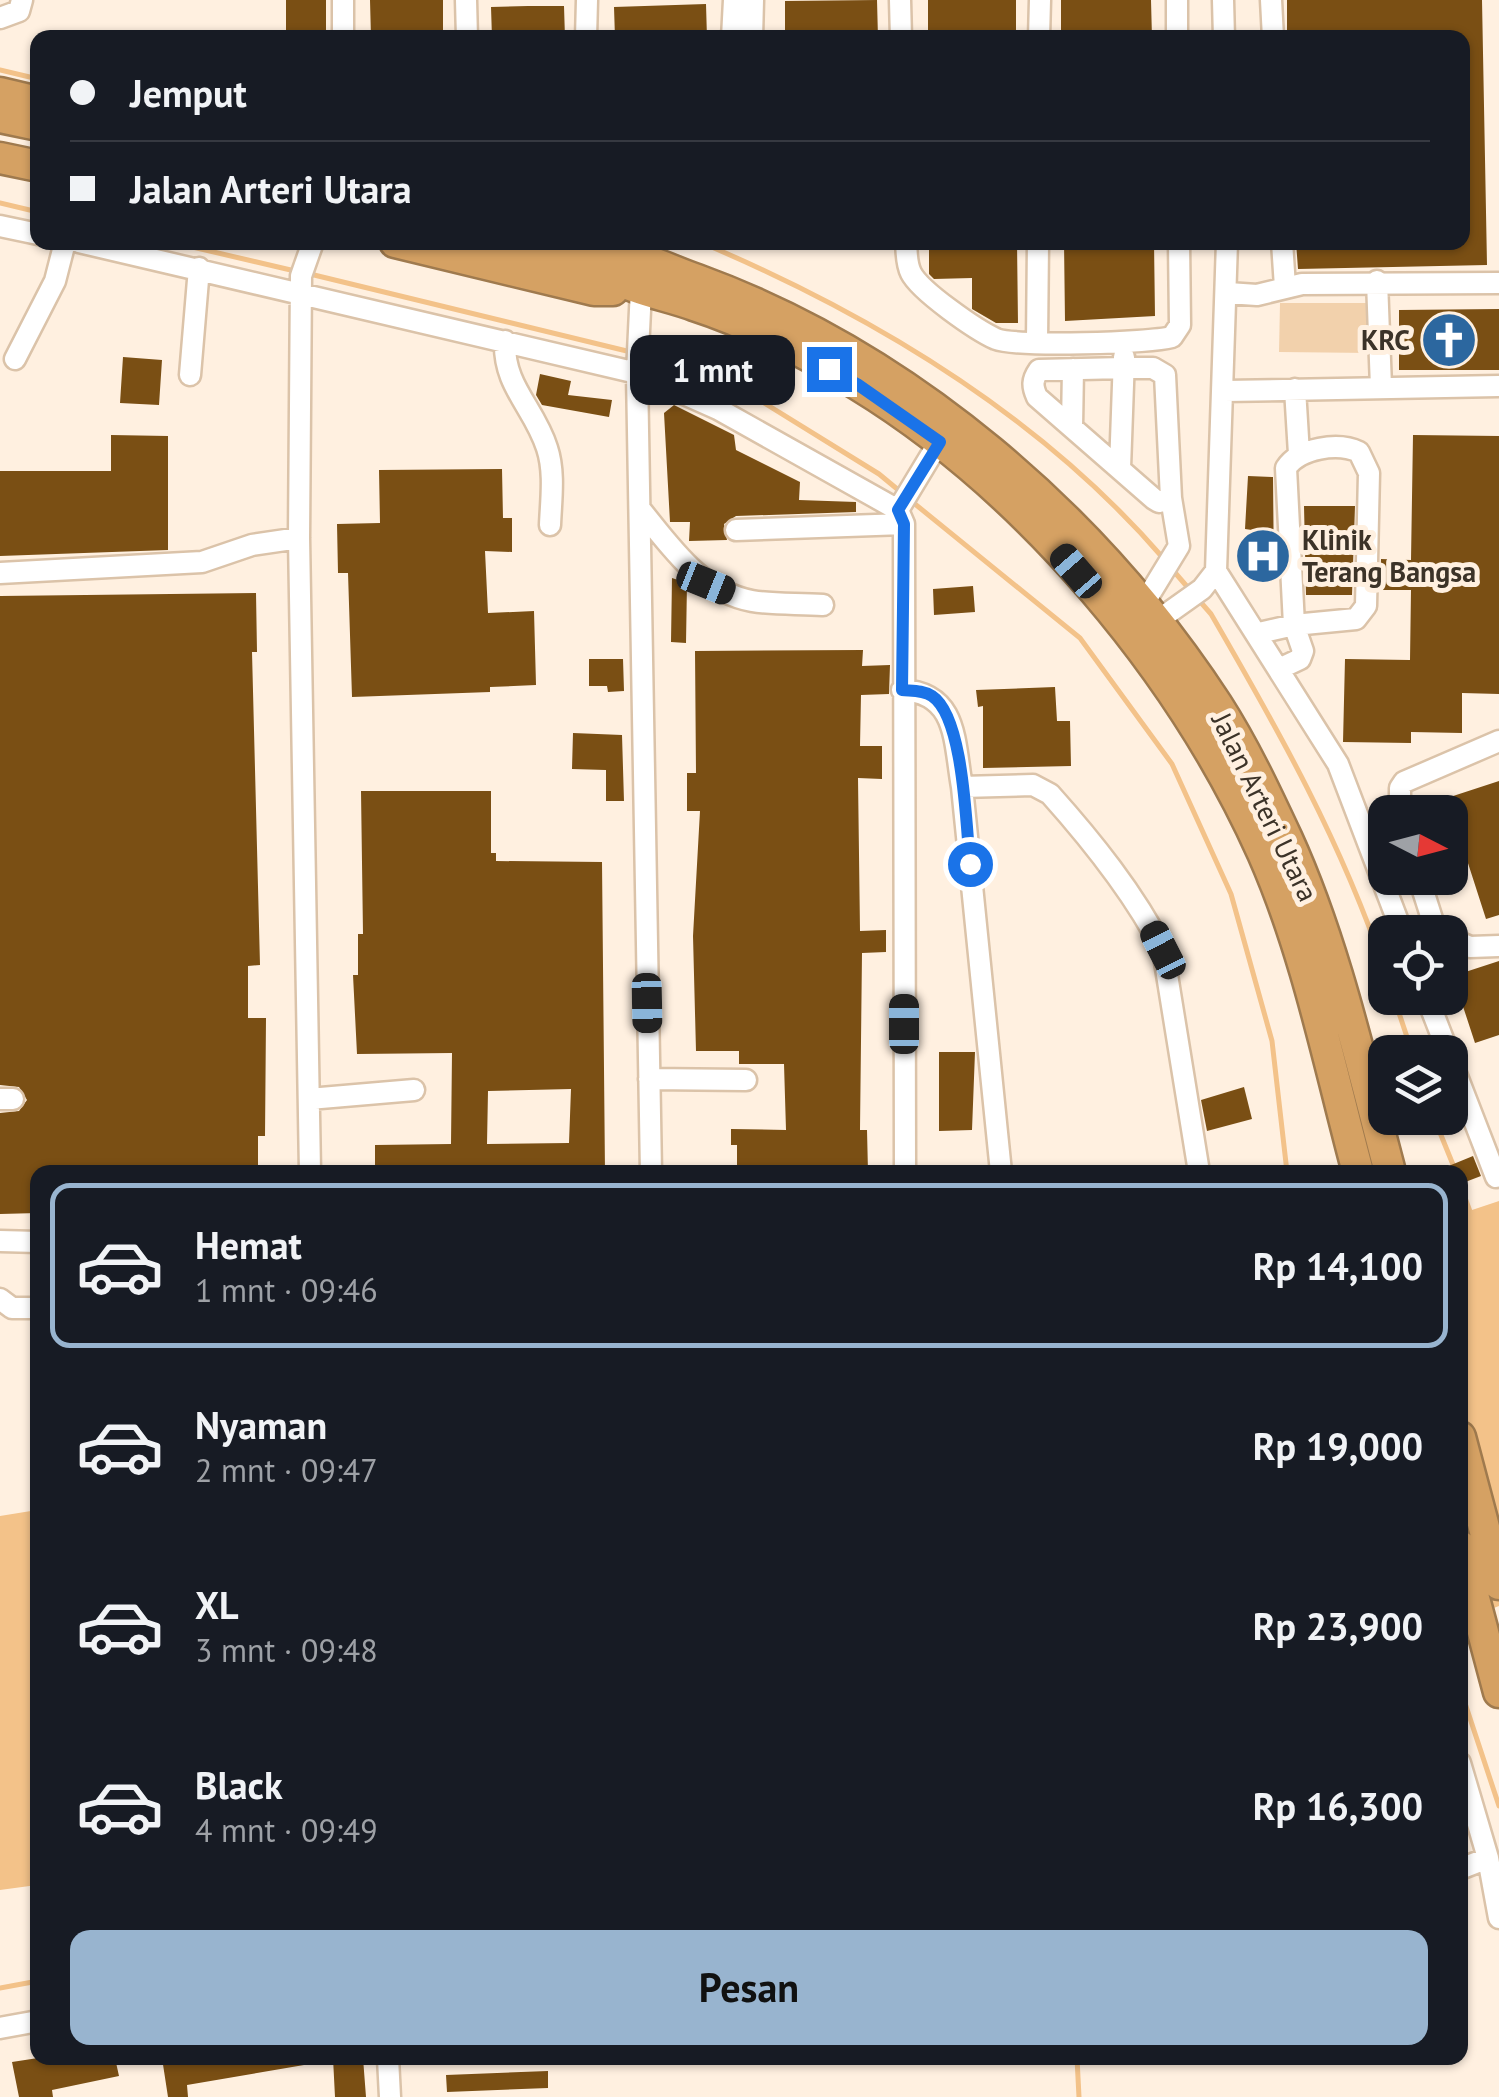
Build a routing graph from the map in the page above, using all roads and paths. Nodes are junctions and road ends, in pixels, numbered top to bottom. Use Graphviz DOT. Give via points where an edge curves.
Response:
graph roads {
  1 [pos="22,0"];
  2 [pos="342,0"];
  3 [pos="466,0"];
  4 [pos="587,0"];
  5 [pos="734,0"];
  6 [pos="753,0"];
  7 [pos="900,0"];
  8 [pos="1040,0"];
  9 [pos="1176,0"];
  10 [pos="1224,0"];
  11 [pos="1272,0"];
  12 [pos="0,18"];
  13 [pos="343,30"];
  14 [pos="467,30"];
  15 [pos="586,30"];
  16 [pos="732,30"];
  17 [pos="752,30"];
  18 [pos="901,30"];
  19 [pos="1039,30"];
  20 [pos="1177,30"];
  21 [pos="1224,30"];
  22 [pos="1273,30"];
  23 [pos="0,94"];
  24 [pos="30,100"];
  25 [pos="0,117"];
  26 [pos="30,123"];
  27 [pos="0,127"];
  28 [pos="30,133"];
  29 [pos="0,158"];
  30 [pos="30,164"];
  31 [pos="0,226"];
  32 [pos="30,232"];
  33 [pos="63,250"];
  34 [pos="116,250"];
  35 [pos="311,250"];
  36 [pos="428,250"];
  37 [pos="533,250"];
  38 [pos="625,250"];
  39 [pos="907,250"];
  40 [pos="1038,250"];
  41 [pos="1179,250"];
  42 [pos="1227,250"];
  43 [pos="1283,250"];
  44 [pos="198,268"];
  45 [pos="1377,282"];
  46 [pos="300,284"];
  47 [pos="1499,284"];
  48 [pos="1285,287"];
  49 [pos="1228,294"];
  50 [pos="640,300"];
  51 [pos="1126,340"];
  52 [pos="506,341"];
  53 [pos="1037,342"];
  54 [pos="16,358"];
  55 [pos="637,366"];
  56 [pos="1124,368"];
  57 [pos="1073,369"];
  58 [pos="190,375"];
  59 [pos="1499,386"];
  60 [pos="1381,387"];
  61 [pos="1295,389"];
  62 [pos="1225,391"];
  63 [pos="1072,427"];
  64 [pos="1299,454"];
  65 [pos="931,455"];
  66 [pos="1120,468"];
  67 [pos="1170,498"];
  68 [pos="640,509"];
  69 [pos="902,511"];
  70 [pos="550,525"];
  71 [pos="736,530"];
  72 [pos="299,538"];
  73 [pos="1216,571"];
  74 [pos="0,573"];
  75 [pos="823,604"];
  76 [pos="1158,612"];
  77 [pos="1294,625"];
  78 [pos="1259,633"];
  79 [pos="1281,668"];
  80 [pos="902,690"];
  81 [pos="1499,741"];
  82 [pos="962,787"];
  83 [pos="1402,795"];
  84 [pos="1368,822"];
  85 [pos="1468,946"];
  86 [pos="1499,946"];
  87 [pos="648,1079"];
  88 [pos="746,1080"];
  89 [pos="414,1090"];
  90 [pos="308,1098"];
  91 [pos="1468,1104"];
  92 [pos="1363,1152"];
  93 [pos="310,1165"];
  94 [pos="650,1165"];
  95 [pos="906,1165"];
  96 [pos="1000,1165"];
  97 [pos="1198,1165"];
  98 [pos="1496,1177"];
  99 [pos="0,1241"];
  100 [pos="30,1242"];
  101 [pos="0,1299"];
  102 [pos="30,1308"];
  103 [pos="1468,1467"];
  104 [pos="1468,1575"];
  105 [pos="1499,1584"];
  106 [pos="1499,1692"];
  107 [pos="1468,1789"];
  108 [pos="1488,1858"];
  109 [pos="1468,1866"];
  110 [pos="1499,1918"];
  111 [pos="30,2022"];
  112 [pos="0,2028"];
  113 [pos="388,2065"];
  114 [pos="390,2097"];
  1 -- 12 [label="street" via="18,13"];
  2 -- 13 [label="street"];
  3 -- 14 [label="street"];
  4 -- 15 [label="street"];
  5 -- 16 [label="street"];
  6 -- 17 [label="street"];
  7 -- 18 [label="street"];
  8 -- 19 [label="street"];
  9 -- 20 [label="street"];
  10 -- 21 [label="street"];
  11 -- 22 [label="street"];
  23 -- 24 [label="highway"];
  25 -- 26 [label="highway"];
  27 -- 28 [label="highway"];
  29 -- 30 [label="highway"];
  31 -- 32 [label="street"];
  33 -- 54 [label="street" via="55,282"];
  34 -- 44 [label="street"];
  35 -- 46 [label="street"];
  36 -- 50 [label="highway"];
  37 -- 50 [label="highway"];
  38 -- 76 [label="highway, Jalan Arteri Utara" via="768,309 906,389 992,455"];
  39 -- 53 [label="street" via="916,282 955,312 997,340"];
  40 -- 53 [label="street"];
  41 -- 51 [label="street" via="1178,332 1166,339"];
  42 -- 49 [label="street"];
  43 -- 48 [label="street"];
  44 -- 46 [label="street"];
  44 -- 58 [label="street"];
  45 -- 47 [label="street"];
  45 -- 48 [label="street"];
  45 -- 60 [label="street"];
  46 -- 52 [label="street"];
  46 -- 72 [label="street"];
  48 -- 49 [label="street"];
  49 -- 62 [label="street"];
  50 -- 55 [label="street"];
  50 -- 65 [label="highway, Jalan Arteri Utara" via="696,305 773,339 857,384"];
  51 -- 53 [label="street"];
  51 -- 56 [label="street"];
  52 -- 55 [label="street"];
  52 -- 70 [label="street" via="506,370 552,466"];
  55 -- 68 [label="street"];
  55 -- 69 [label="street"];
  56 -- 57 [label="street"];
  56 -- 66 [label="street"];
  56 -- 67 [label="street" via="1154,368 1165,375"];
  57 -- 63 [label="street"];
  57 -- 63 [label="street" via="1039,370 1033,388"];
  59 -- 60 [label="street"];
  60 -- 61 [label="street"];
  61 -- 62 [label="street"];
  61 -- 64 [label="street"];
  62 -- 73 [label="street"];
  63 -- 66 [label="street"];
  64 -- 77 [label="street" via="1286,468 1284,486"];
  64 -- 77 [label="street" via="1348,447 1367,462 1366,606 1356,618"];
  65 -- 69 [label="street"];
  65 -- 92 [label="highway, Jalan Arteri Utara" via="1047,538 1134,638 1193,724 1263,854"];
  66 -- 67 [label="street" via="1154,500"];
  67 -- 76 [label="street" via="1178,551 1163,576"];
  68 -- 75 [label="street" via="706,583 750,601"];
  68 -- 87 [label="street"];
  69 -- 71 [label="street"];
  69 -- 80 [label="street"];
  72 -- 74 [label="street" via="202,562"];
  72 -- 90 [label="street"];
  73 -- 76 [label="street" via="1202,588"];
  73 -- 78 [label="street"];
  76 -- 92 [label="highway, Jalan Arteri Utara" via="1218,708 1289,843 1315,909"];
  77 -- 78 [label="street"];
  77 -- 79 [label="street" via="1302,656"];
  78 -- 79 [label="street"];
  79 -- 84 [label="street"];
  80 -- 82 [label="street" via="934,697 945,710"];
  80 -- 95 [label="street"];
  81 -- 83 [label="street" via="1404,782"];
  82 -- 96 [label="street"];
  82 -- 97 [label="street" via="1033,785 1050,794 1151,927 1163,950"];
  85 -- 86 [label="street"];
  87 -- 88 [label="street"];
  87 -- 94 [label="street"];
  89 -- 90 [label="street"];
  90 -- 93 [label="street"];
  91 -- 98 [label="street"];
  99 -- 100 [label="street"];
  101 -- 102 [label="street" via="12,1308"];
  103 -- 105 [label="highway"];
  104 -- 106 [label="highway"];
  107 -- 108 [label="street"];
  108 -- 109 [label="street"];
  108 -- 110 [label="street"];
  111 -- 112 [label="street"];
  113 -- 114 [label="street"];
}
